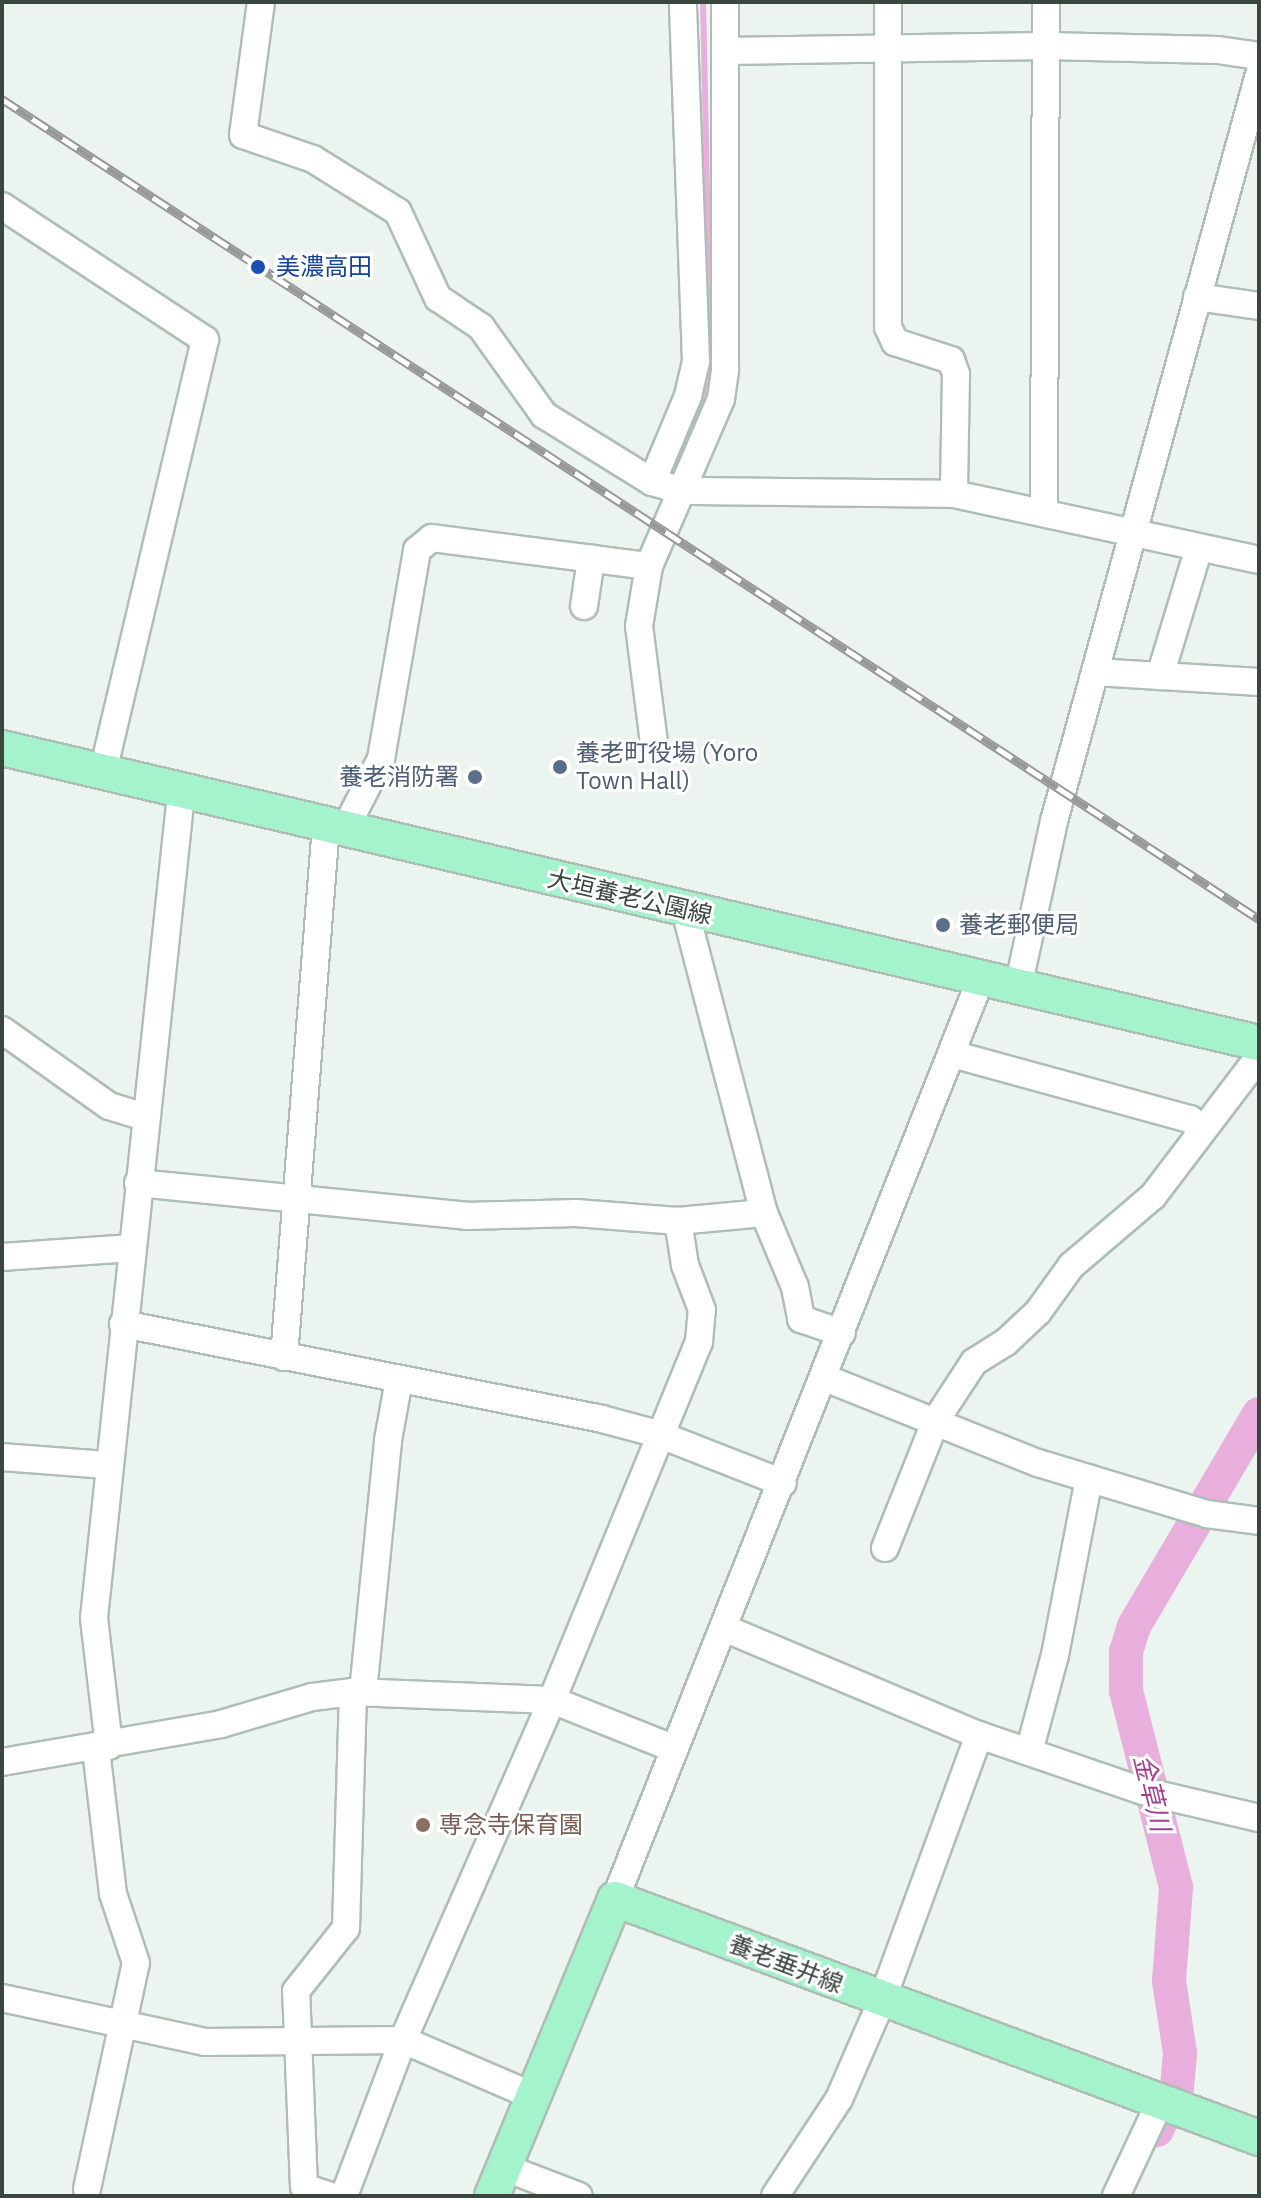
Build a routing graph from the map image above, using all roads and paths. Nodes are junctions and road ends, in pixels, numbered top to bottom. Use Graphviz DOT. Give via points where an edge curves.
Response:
graph roads {
  1 [pos="261,2"];
  2 [pos="683,2"];
  3 [pos="725,2"];
  4 [pos="888,2"];
  5 [pos="1046,2"];
  6 [pos="1046,46"];
  7 [pos="889,47"];
  8 [pos="726,51"];
  9 [pos="1259,56"];
  10 [pos="1259,74"];
  11 [pos="2,206"];
  12 [pos="1197,297"];
  13 [pos="1259,306"];
  14 [pos="652,482"];
  15 [pos="683,491"];
  16 [pos="954,494"];
  17 [pos="1044,513"];
  18 [pos="1132,534"];
  19 [pos="1199,548"];
  20 [pos="591,559"];
  21 [pos="1259,560"];
  22 [pos="649,566"];
  23 [pos="584,606"];
  24 [pos="1095,672"];
  25 [pos="1160,676"];
  26 [pos="1259,682"];
  27 [pos="654,743"];
  28 [pos="2,748"];
  29 [pos="103,773"];
  30 [pos="181,794"];
  31 [pos="335,827"];
  32 [pos="685,910"];
  33 [pos="982,976"];
  34 [pos="1019,983"];
  35 [pos="2,1030"];
  36 [pos="1259,1043"];
  37 [pos="952,1054"];
  38 [pos="1259,1057"];
  39 [pos="146,1117"];
  40 [pos="1200,1129"];
  41 [pos="138,1183"];
  42 [pos="296,1199"];
  43 [pos="764,1213"];
  44 [pos="678,1221"];
  45 [pos="130,1248"];
  46 [pos="2,1257"];
  47 [pos="123,1324"];
  48 [pos="842,1333"];
  49 [pos="284,1357"];
  50 [pos="825,1378"];
  51 [pos="399,1380"];
  52 [pos="936,1420"];
  53 [pos="658,1434"];
  54 [pos="2,1457"];
  55 [pos="107,1465"];
  56 [pos="1089,1478"];
  57 [pos="783,1483"];
  58 [pos="1259,1521"];
  59 [pos="885,1548"];
  60 [pos="724,1628"];
  61 [pos="358,1692"];
  62 [pos="552,1700"];
  63 [pos="979,1735"];
  64 [pos="103,1747"];
  65 [pos="675,1749"];
  66 [pos="1029,1752"];
  67 [pos="2,1762"];
  68 [pos="1259,1818"];
  69 [pos="615,1899"];
  70 [pos="2,1998"];
  71 [pos="882,2000"];
  72 [pos="124,2026"];
  73 [pos="299,2040"];
  74 [pos="403,2040"];
  75 [pos="533,2096"];
  76 [pos="1166,2105"];
  77 [pos="1259,2138"];
  78 [pos="498,2181"];
  79 [pos="87,2189"];
  80 [pos="331,2196"];
  81 [pos="344,2196"];
  82 [pos="579,2196"];
  83 [pos="775,2196"];
  84 [pos="1116,2196"];
  1 -- 14 [label="street" via="243,135 313,159 398,212 438,298 481,327 544,415"];
  2 -- 14 [label="street" via="696,361 688,396"];
  3 -- 8 [label="street"];
  4 -- 7 [label="street"];
  5 -- 6 [label="street"];
  6 -- 7 [label="street"];
  6 -- 9 [label="street" via="1218,50"];
  6 -- 17 [label="street"];
  7 -- 8 [label="street"];
  7 -- 16 [label="street" via="888,327 895,342 951,360 956,374"];
  8 -- 15 [label="street" via="725,369 721,399"];
  10 -- 12 [label="street"];
  11 -- 29 [label="street" via="205,340"];
  12 -- 13 [label="street"];
  12 -- 18 [label="street"];
  14 -- 15 [label="street"];
  15 -- 16 [label="street"];
  15 -- 22 [label="street"];
  16 -- 17 [label="street"];
  17 -- 18 [label="street"];
  18 -- 19 [label="street"];
  18 -- 24 [label="street"];
  19 -- 21 [label="street"];
  19 -- 25 [label="street"];
  20 -- 22 [label="street"];
  20 -- 23 [label="street"];
  20 -- 31 [label="street" via="432,538 417,550 381,759"];
  22 -- 27 [label="street" via="639,626"];
  24 -- 25 [label="street"];
  24 -- 34 [label="street" via="1054,821"];
  25 -- 26 [label="street"];
  28 -- 29 [label="main road, 大垣養老公園線"];
  29 -- 30 [label="main road, 大垣養老公園線"];
  30 -- 31 [label="main road, 大垣養老公園線"];
  30 -- 39 [label="street"];
  31 -- 32 [label="main road, 大垣養老公園線"];
  31 -- 42 [label="street"];
  32 -- 33 [label="main road, 大垣養老公園線"];
  32 -- 43 [label="street"];
  33 -- 34 [label="main road, 大垣養老公園線"];
  33 -- 37 [label="street"];
  34 -- 36 [label="main road, 大垣養老公園線"];
  35 -- 39 [label="street" via="109,1106"];
  37 -- 40 [label="street" via="1190,1119"];
  37 -- 48 [label="street"];
  38 -- 40 [label="street"];
  39 -- 41 [label="street"];
  40 -- 52 [label="street" via="1153,1196 1071,1266 1038,1312 1006,1342 974,1362"];
  41 -- 42 [label="street"];
  41 -- 45 [label="street"];
  42 -- 44 [label="street" via="376,1204 407,1213 576,1213"];
  42 -- 49 [label="street"];
  43 -- 44 [label="street"];
  43 -- 48 [label="street" via="795,1287 801,1319"];
  44 -- 53 [label="street" via="685,1265 702,1310 699,1342"];
  45 -- 46 [label="street"];
  45 -- 47 [label="street"];
  47 -- 49 [label="street"];
  47 -- 55 [label="street"];
  48 -- 50 [label="street"];
  49 -- 51 [label="street"];
  50 -- 52 [label="street"];
  50 -- 57 [label="street"];
  51 -- 53 [label="street"];
  51 -- 61 [label="street"];
  52 -- 56 [label="street"];
  52 -- 59 [label="street"];
  53 -- 57 [label="street"];
  53 -- 62 [label="street"];
  54 -- 55 [label="street"];
  55 -- 64 [label="street" via="94,1618"];
  56 -- 58 [label="street" via="1197,1511"];
  56 -- 66 [label="street" via="1055,1655"];
  57 -- 60 [label="street"];
  60 -- 63 [label="street"];
  60 -- 65 [label="street"];
  61 -- 62 [label="street"];
  61 -- 64 [label="street"];
  61 -- 73 [label="street" via="346,1928 296,1991"];
  62 -- 65 [label="street"];
  62 -- 74 [label="street"];
  63 -- 66 [label="street"];
  63 -- 71 [label="street"];
  64 -- 67 [label="street" via="85,1745"];
  64 -- 72 [label="street" via="113,1894 136,1963"];
  65 -- 69 [label="street"];
  66 -- 68 [label="street" via="1152,1793"];
  69 -- 71 [label="main road, 養老垂井線"];
  69 -- 75 [label="main road"];
  70 -- 72 [label="street"];
  71 -- 76 [label="main road, 養老垂井線"];
  71 -- 83 [label="street" via="839,2099"];
  72 -- 73 [label="street" via="205,2042"];
  72 -- 79 [label="street"];
  73 -- 74 [label="street"];
  73 -- 80 [label="street" via="304,2187"];
  74 -- 75 [label="street"];
  74 -- 81 [label="street"];
  75 -- 78 [label="main road"];
  76 -- 77 [label="main road, 養老垂井線"];
  76 -- 84 [label="street"];
  78 -- 82 [label="street"];
}
